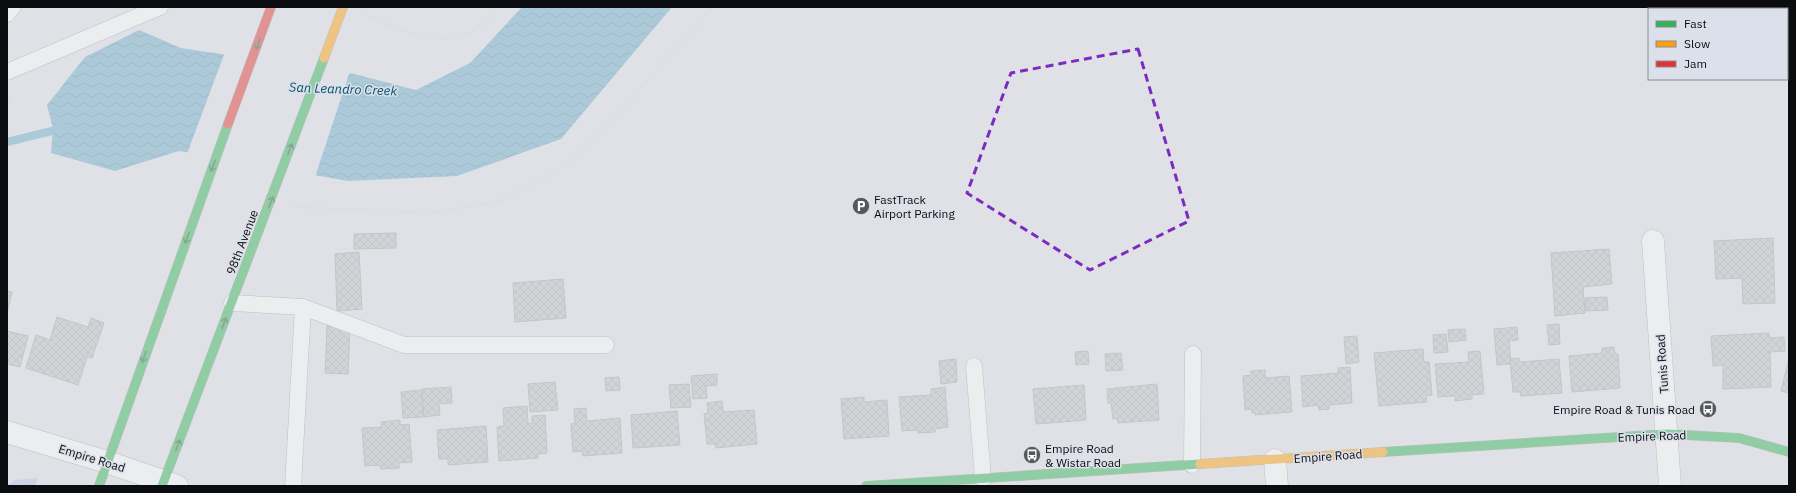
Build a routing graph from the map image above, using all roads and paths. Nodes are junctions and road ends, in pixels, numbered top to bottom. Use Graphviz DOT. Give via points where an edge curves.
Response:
graph roads {
  1 [pos="13,7"];
  2 [pos="160,7"];
  3 [pos="271,7"];
  4 [pos="343,7"];
  5 [pos="498,7"];
  6 [pos="713,7"];
  7 [pos="360,13"];
  8 [pos="7,14"];
  9 [pos="7,72"];
  10 [pos="269,206"];
  11 [pos="1653,241"];
  12 [pos="232,303"];
  13 [pos="303,307"];
  14 [pos="606,345"];
  15 [pos="1193,354"];
  16 [pos="974,366"];
  17 [pos="7,432"];
  18 [pos="1667,434"];
  19 [pos="1789,452"];
  20 [pos="1275,460"];
  21 [pos="107,462"];
  22 [pos="1192,465"];
  23 [pos="997,481"];
  24 [pos="168,484"];
  25 [pos="99,486"];
  26 [pos="293,486"];
  27 [pos="866,486"];
  28 [pos="1277,486"];
  29 [pos="1670,486"];
  1 -- 8 [label="lane"];
  2 -- 9 [label="lane"];
  3 -- 21 [label="main road, one-way"];
  10 -- 4 [label="main road, 98th Avenue, one-way"];
  5 -- 7 [label="path" via="479,26 456,36 434,39"];
  6 -- 10 [label="path" via="612,121 556,172 500,201 431,213"];
  10 -- 12 [label="main road, 98th Avenue"];
  11 -- 18 [label="street, Tunis Road"];
  12 -- 13 [label="lane"];
  24 -- 12 [label="main road, 98th Avenue, one-way"];
  13 -- 14 [label="lane" via="404,345"];
  13 -- 26 [label="lane"];
  15 -- 22 [label="lane"];
  16 -- 23 [label="lane"];
  17 -- 21 [label="street, Empire Road"];
  18 -- 19 [label="main road, Empire Road" via="1739,438"];
  18 -- 20 [label="main road, Empire Road"];
  18 -- 29 [label="street, Tunis Road"];
  20 -- 22 [label="main road, Empire Road"];
  20 -- 28 [label="street"];
  21 -- 24 [label="street, Empire Road"];
  21 -- 25 [label="main road"];
  22 -- 23 [label="main road, Empire Road"];
  23 -- 27 [label="main road, Empire Road"];
}
